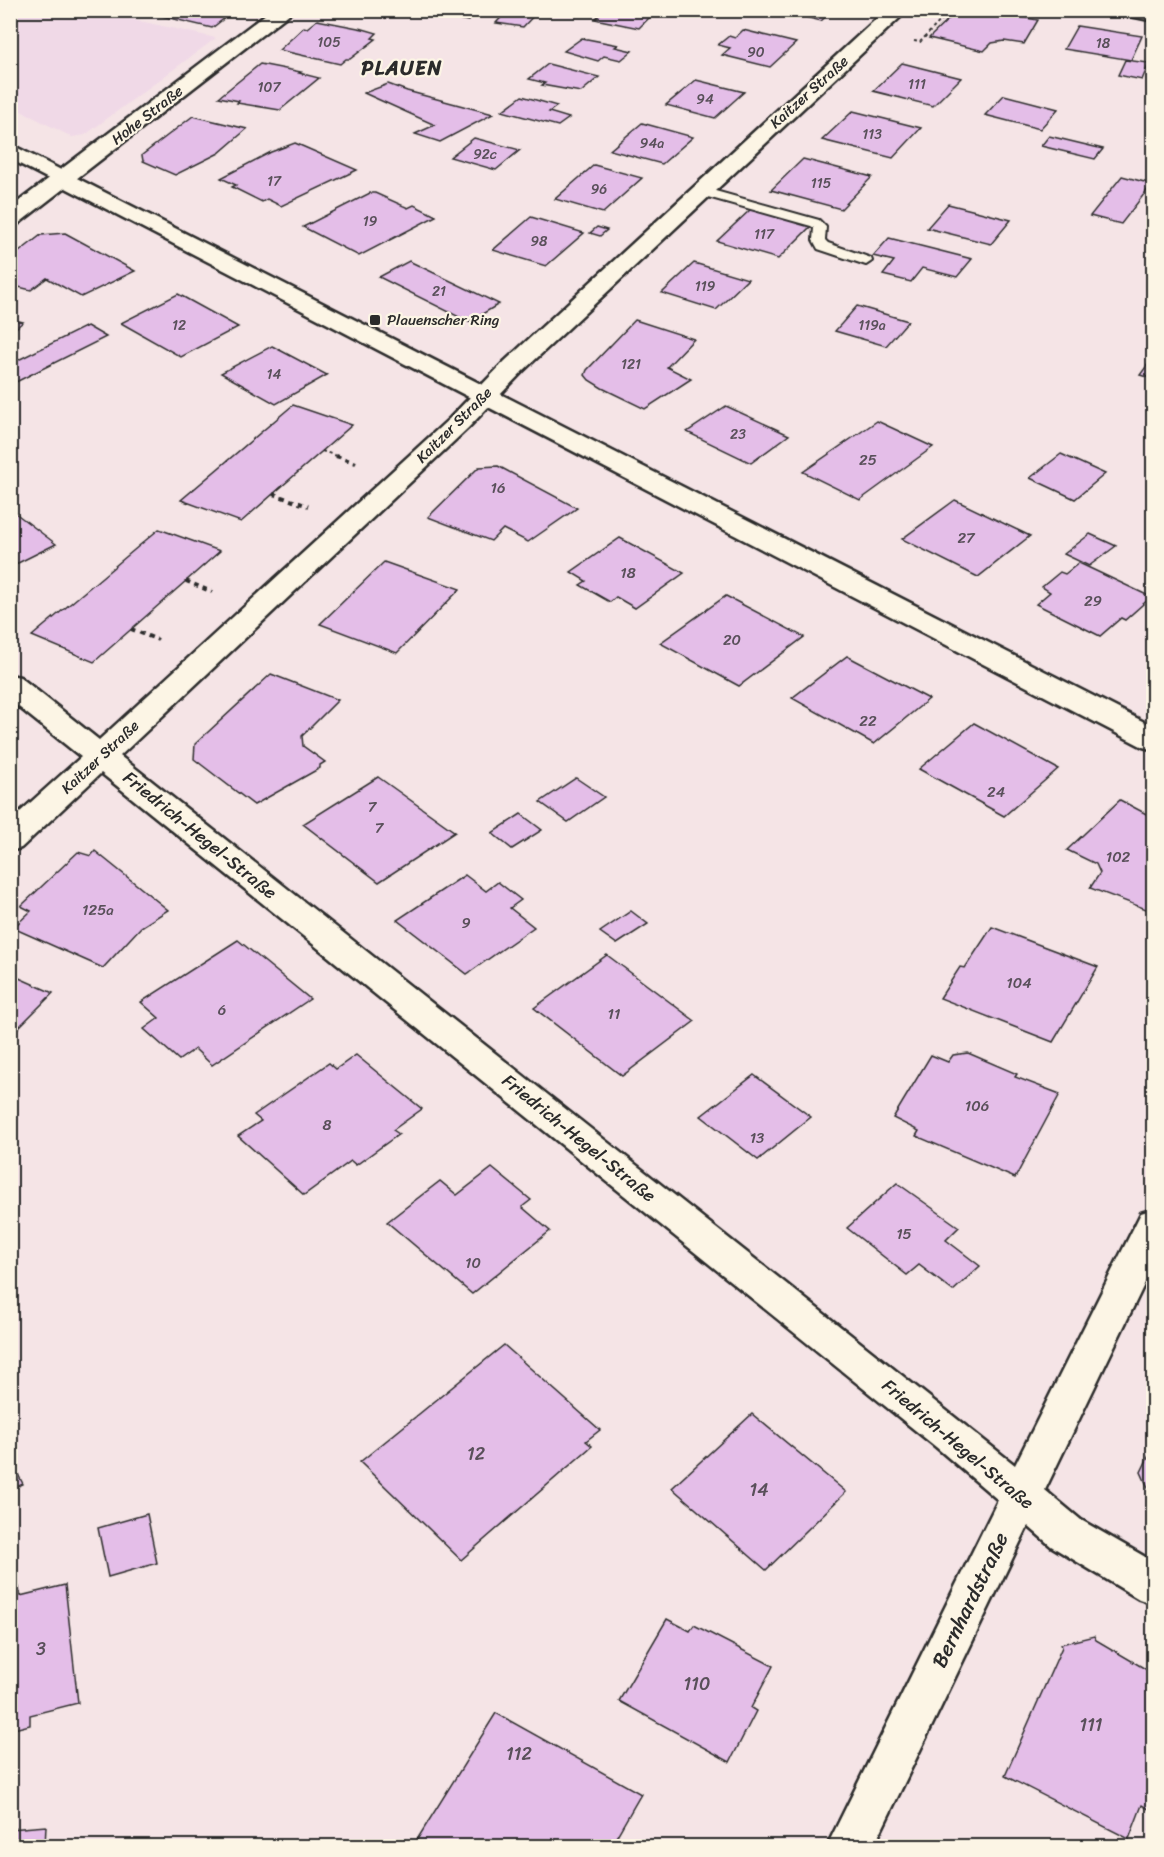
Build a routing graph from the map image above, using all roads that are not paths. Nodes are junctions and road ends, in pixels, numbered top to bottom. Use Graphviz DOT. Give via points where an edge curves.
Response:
graph roads {
  1 [pos="284,10"];
  2 [pos="898,10"];
  3 [pos="1128,10"];
  4 [pos="1154,15"];
  5 [pos="10,150"];
  6 [pos="65,178"];
  7 [pos="701,191"];
  8 [pos="10,219"];
  9 [pos="866,261"];
  10 [pos="486,395"];
  11 [pos="10,684"];
  12 [pos="1154,740"];
  13 [pos="101,756"];
  14 [pos="10,840"];
  15 [pos="1154,1224"];
  16 [pos="1021,1497"];
  17 [pos="1154,1585"];
  18 [pos="850,1846"];
  1 -- 6 [label="street, Hohe Straße"];
  2 -- 7 [label="street, Kaitzer Straße"];
  3 -- 4 [label="street"];
  5 -- 6 [label="street"];
  6 -- 8 [label="street, Hohe Straße"];
  6 -- 10 [label="street"];
  7 -- 9 [label="lane" via="815,223 820,227 819,240 823,246"];
  7 -- 10 [label="street, Kaitzer Straße"];
  10 -- 12 [label="street"];
  10 -- 13 [label="street, Kaitzer Straße"];
  11 -- 13 [label="street, Friedrich-Hegel-Straße"];
  13 -- 14 [label="street, Kaitzer Straße"];
  13 -- 16 [label="street, Friedrich-Hegel-Straße" via="941,1427"];
  15 -- 16 [label="street, Bernhardstraße"];
  16 -- 17 [label="street, Friedrich-Hegel-Straße" via="1066,1533"];
  16 -- 18 [label="street, Bernhardstraße"];
}
